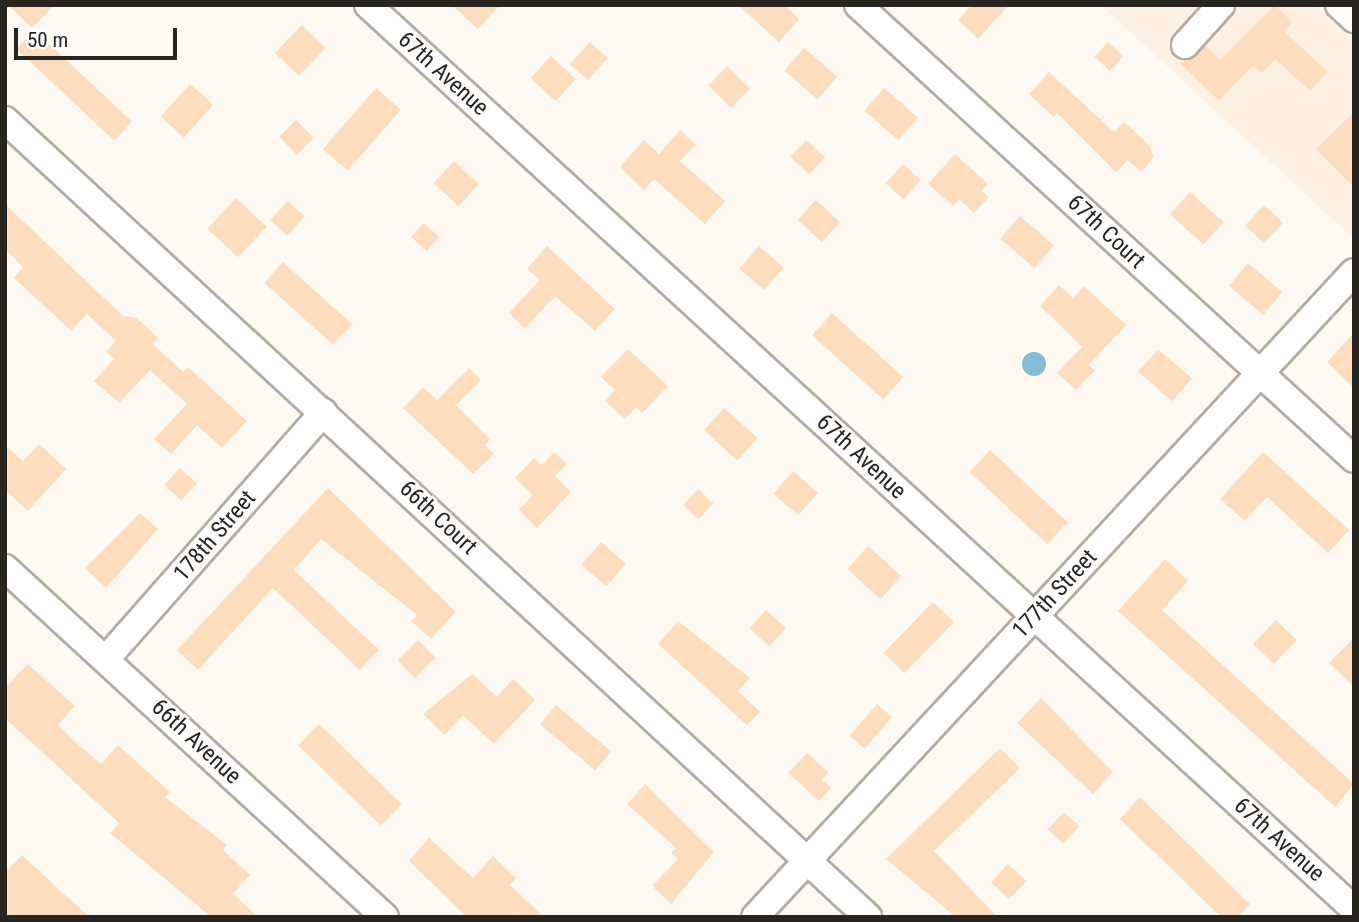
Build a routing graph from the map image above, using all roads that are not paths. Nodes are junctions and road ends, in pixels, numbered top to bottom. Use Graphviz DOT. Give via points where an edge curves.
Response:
graph roads {
  1 [pos="368,5"];
  2 [pos="858,5"];
  3 [pos="1221,5"];
  4 [pos="1339,5"];
  5 [pos="1354,19"];
  6 [pos="1185,45"];
  7 [pos="5,120"];
  8 [pos="1354,272"];
  9 [pos="1260,373"];
  10 [pos="324,412"];
  11 [pos="1354,459"];
  12 [pos="5,568"];
  13 [pos="1034,616"];
  14 [pos="106,659"];
  15 [pos="807,861"];
  16 [pos="1354,909"];
  17 [pos="385,917"];
  18 [pos="755,917"];
  19 [pos="868,917"];
  1 -- 13 [label="street, 67th Avenue"];
  2 -- 9 [label="street, 67th Court"];
  3 -- 6 [label="street"];
  4 -- 5 [label="street"];
  7 -- 10 [label="street, 66th Court"];
  8 -- 9 [label="street, 177th Street"];
  9 -- 11 [label="street, 67th Court"];
  9 -- 13 [label="street, 177th Street"];
  10 -- 14 [label="street, 178th Street"];
  10 -- 15 [label="street, 66th Court"];
  12 -- 14 [label="street, 66th Avenue"];
  13 -- 15 [label="street, 177th Street"];
  13 -- 16 [label="street, 67th Avenue"];
  14 -- 17 [label="street, 66th Avenue"];
  15 -- 18 [label="street, 177th Street"];
  15 -- 19 [label="street, 66th Court"];
}
